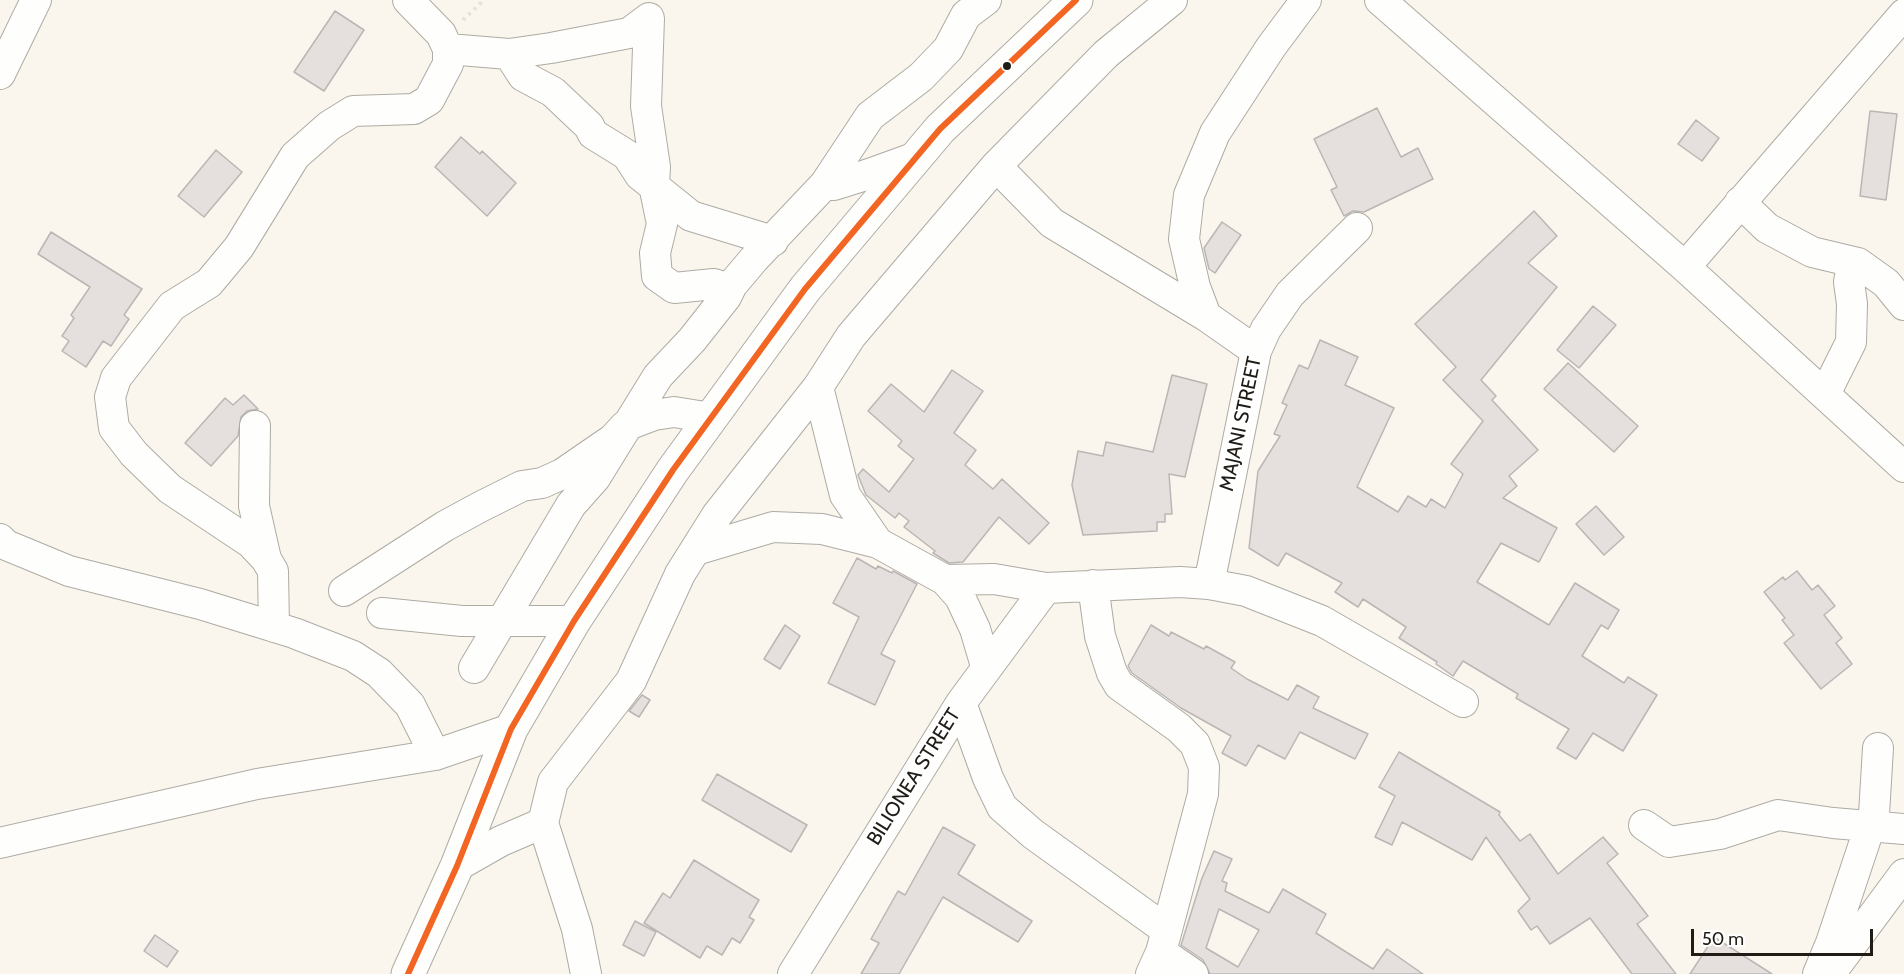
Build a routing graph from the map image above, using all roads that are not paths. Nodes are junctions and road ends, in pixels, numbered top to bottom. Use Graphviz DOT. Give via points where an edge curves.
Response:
graph roads {
  1 [pos="36,0"];
  2 [pos="408,0"];
  3 [pos="986,0"];
  4 [pos="1076,0"];
  5 [pos="1172,0"];
  6 [pos="1306,0"];
  7 [pos="1380,0"];
  8 [pos="1904,14"];
  9 [pos="1893,46"];
  10 [pos="448,50"];
  11 [pos="509,54"];
  12 [pos="0,74"];
  13 [pos="916,157"];
  14 [pos="996,166"];
  15 [pos="825,184"];
  16 [pos="654,185"];
  17 [pos="1740,202"];
  18 [pos="1357,228"];
  19 [pos="774,241"];
  20 [pos="1858,263"];
  21 [pos="1685,267"];
  22 [pos="730,289"];
  23 [pos="1904,305"];
  24 [pos="1206,316"];
  25 [pos="1256,351"];
  26 [pos="818,387"];
  27 [pos="1825,394"];
  28 [pos="711,418"];
  29 [pos="255,426"];
  30 [pos="625,426"];
  31 [pos="1904,467"];
  32 [pos="0,539"];
  33 [pos="878,543"];
  34 [pos="696,550"];
  35 [pos="266,559"];
  36 [pos="945,580"];
  37 [pos="1209,584"];
  38 [pos="1093,585"];
  39 [pos="1047,588"];
  40 [pos="344,591"];
  41 [pos="382,613"];
  42 [pos="574,621"];
  43 [pos="501,622"];
  44 [pos="274,627"];
  45 [pos="986,666"];
  46 [pos="474,668"];
  47 [pos="1463,702"];
  48 [pos="961,703"];
  49 [pos="511,729"];
  50 [pos="1878,748"];
  51 [pos="435,755"];
  52 [pos="543,823"];
  53 [pos="1644,825"];
  54 [pos="1870,826"];
  55 [pos="1904,829"];
  56 [pos="0,843"];
  57 [pos="457,866"];
  58 [pos="1904,874"];
  59 [pos="1159,951"];
  60 [pos="408,974"];
  61 [pos="586,974"];
  62 [pos="793,974"];
  63 [pos="1193,974"];
  64 [pos="1818,974"];
  65 [pos="1830,974"];
  1 -- 12 [label="street"];
  2 -- 10 [label="street" via="441,34"];
  3 -- 15 [label="street" via="966,15 948,49 921,77 870,116"];
  4 -- 13 [label="highway" via="940,129"];
  5 -- 14 [label="street" via="1106,54"];
  6 -- 24 [label="street" via="1215,133 1189,195 1184,239"];
  7 -- 21 [label="street"];
  8 -- 9 [label="street"];
  9 -- 17 [label="street"];
  10 -- 11 [label="street"];
  10 -- 35 [label="street" via="448,64 429,100 414,109 353,111 295,156 239,247 209,283 172,306 116,378 110,397 114,428 134,454 170,489 250,543"];
  11 -- 16 [label="street" via="523,76 554,92 593,134 627,155 640,175"];
  11 -- 16 [label="street" via="629,33 649,18 646,106"];
  13 -- 15 [label="street" via="834,185"];
  13 -- 28 [label="highway" via="805,289"];
  14 -- 24 [label="street" via="1052,223"];
  14 -- 26 [label="street" via="851,336"];
  15 -- 19 [label="street"];
  16 -- 19 [label="street" via="691,216"];
  16 -- 22 [label="street" via="662,224 655,253 657,276 674,288 714,284"];
  17 -- 20 [label="street" via="1767,228 1803,247"];
  17 -- 21 [label="street"];
  18 -- 25 [label="street, MAJANI STREET" via="1290,294"];
  19 -- 22 [label="street"];
  20 -- 23 [label="street" via="1886,284"];
  20 -- 27 [label="street" via="1851,270 1849,282 1851,342"];
  21 -- 27 [label="street"];
  22 -- 30 [label="street" via="692,340 658,376"];
  24 -- 25 [label="street"];
  25 -- 37 [label="street, MAJANI STREET"];
  26 -- 33 [label="street" via="845,495"];
  26 -- 34 [label="street" via="717,515"];
  27 -- 31 [label="street"];
  28 -- 30 [label="street" via="674,412"];
  28 -- 42 [label="highway"];
  29 -- 35 [label="street" via="254,506"];
  30 -- 40 [label="street" via="613,440 562,474 522,486 480,507"];
  30 -- 43 [label="street" via="595,478 565,515"];
  32 -- 44 [label="street" via="6,545 69,570"];
  33 -- 34 [label="street" via="822,529 773,527"];
  33 -- 36 [label="street"];
  34 -- 52 [label="street" via="680,574 631,681 553,782"];
  35 -- 44 [label="street" via="273,571"];
  36 -- 39 [label="street" via="993,579"];
  36 -- 45 [label="street" via="960,597"];
  37 -- 38 [label="street"];
  37 -- 47 [label="street" via="1246,591 1322,621"];
  38 -- 39 [label="street"];
  38 -- 59 [label="street" via="1100,636 1119,685 1179,728 1195,744 1204,767 1203,794"];
  39 -- 45 [label="street, BILIONEA STREET"];
  41 -- 43 [label="street"];
  42 -- 43 [label="street"];
  42 -- 49 [label="highway"];
  43 -- 46 [label="street"];
  44 -- 51 [label="street" via="353,657 379,673 410,705"];
  45 -- 48 [label="street, BILIONEA STREET"];
  48 -- 59 [label="street" via="1002,807"];
  48 -- 62 [label="street, BILIONEA STREET"];
  49 -- 51 [label="street"];
  49 -- 57 [label="highway"];
  50 -- 54 [label="street"];
  51 -- 56 [label="street" via="257,784"];
  52 -- 57 [label="street"];
  52 -- 61 [label="street" via="577,929"];
  53 -- 54 [label="street" via="1669,842 1720,834 1778,814"];
  54 -- 55 [label="street"];
  54 -- 64 [label="street"];
  57 -- 60 [label="highway"];
  58 -- 65 [label="street"];
  59 -- 63 [label="street"];
}
